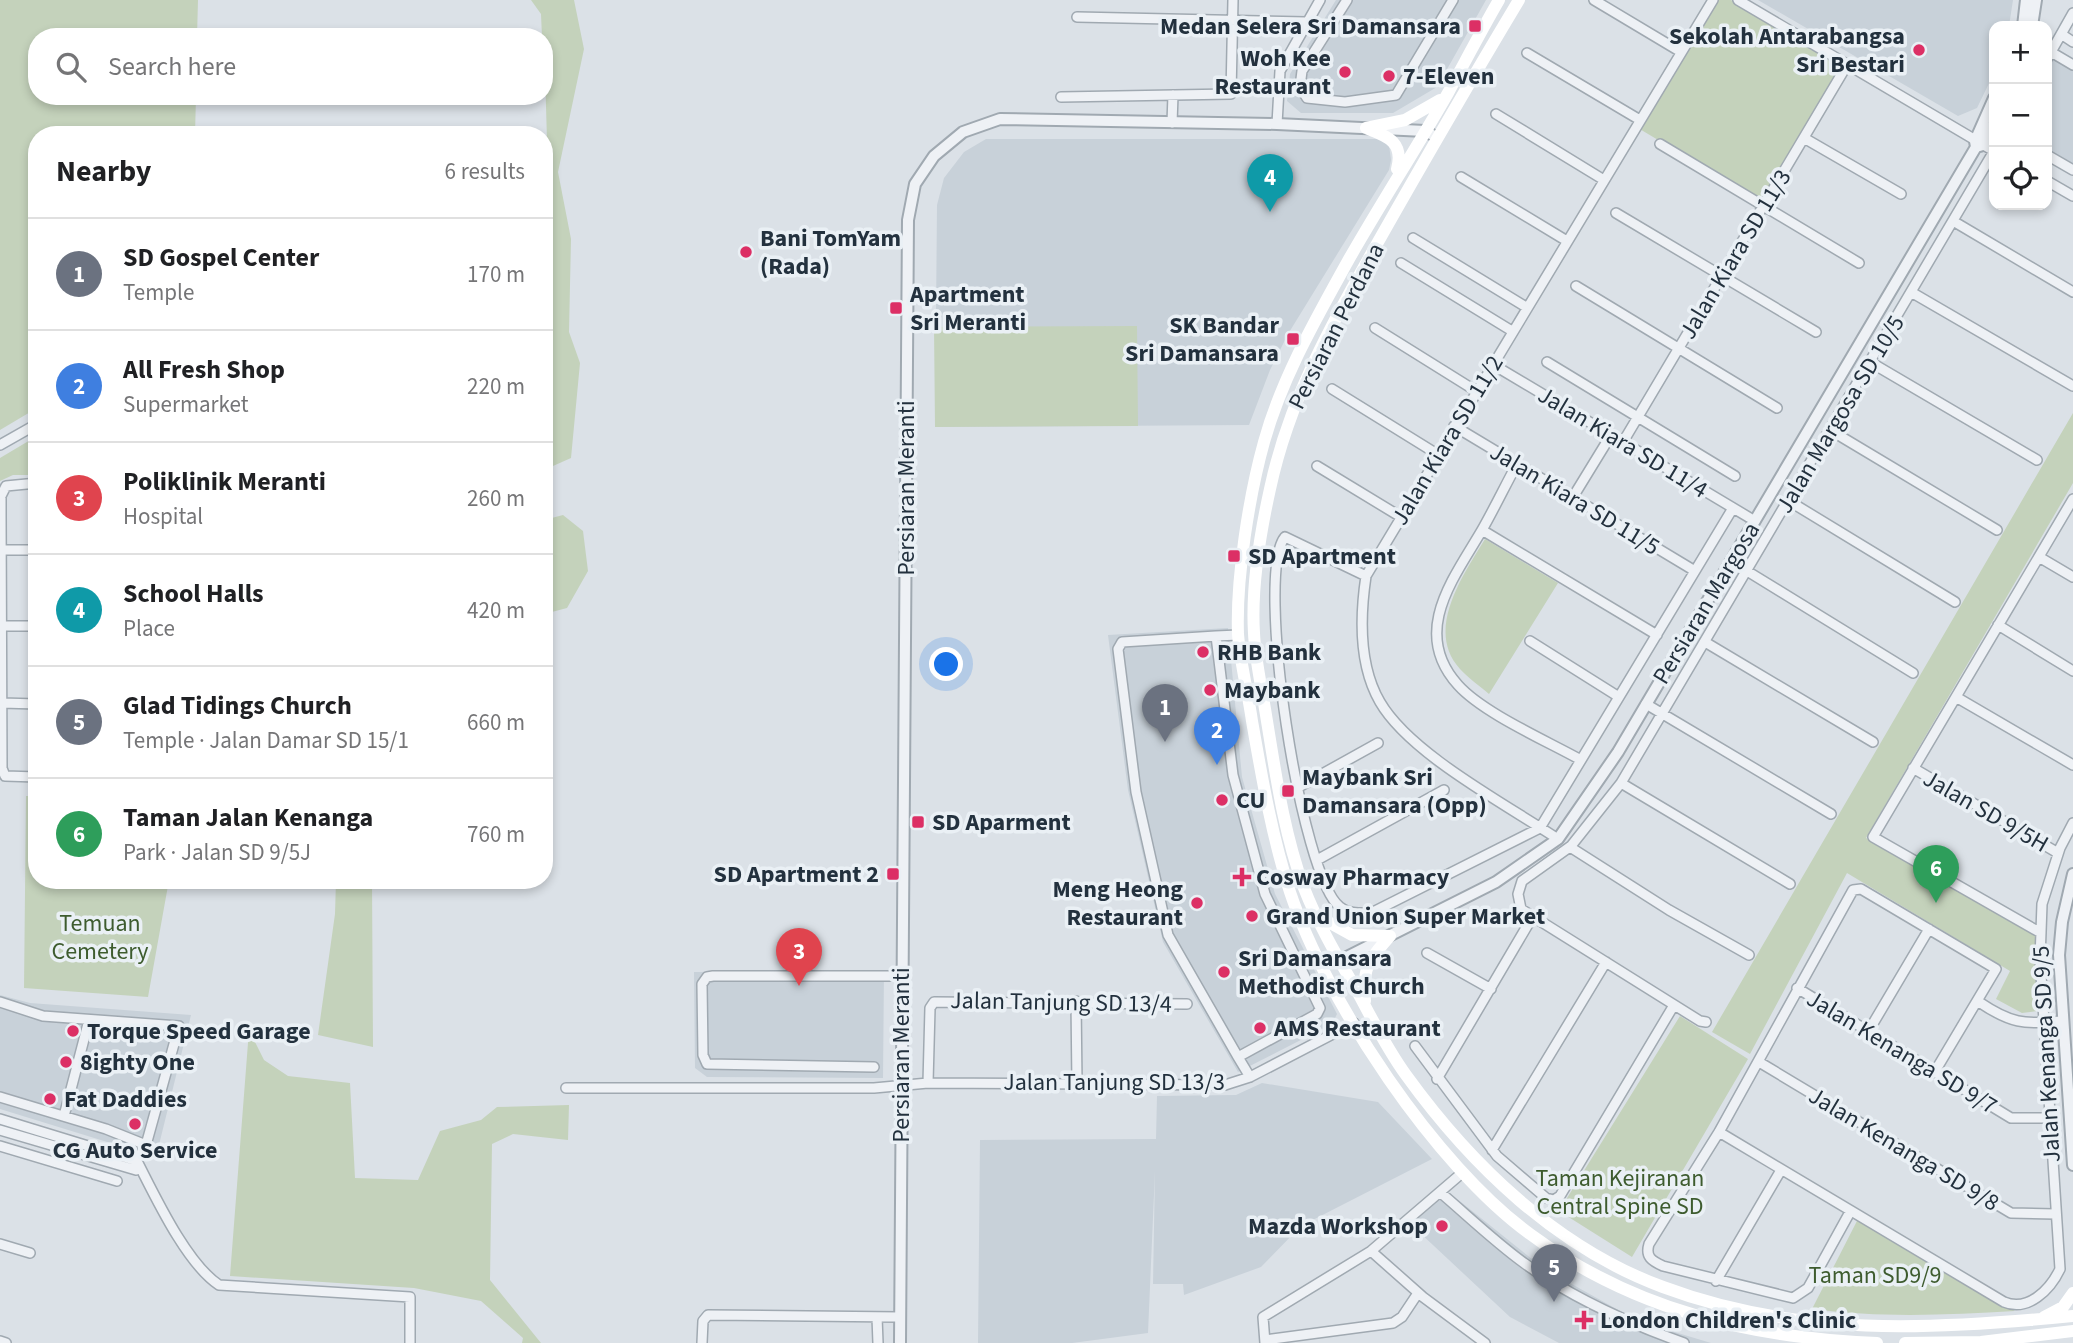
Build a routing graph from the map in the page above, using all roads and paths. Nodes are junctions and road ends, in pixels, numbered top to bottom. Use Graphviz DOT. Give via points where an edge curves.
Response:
graph roads {
  1 [pos="1233,0"];
  2 [pos="1320,0"];
  3 [pos="1347,0"];
  4 [pos="1453,0"];
  5 [pos="1499,0"];
  6 [pos="1519,0"];
  7 [pos="1594,0"];
  8 [pos="1713,0"];
  9 [pos="1738,0"];
  10 [pos="2026,0"];
  11 [pos="2036,0"];
  12 [pos="2073,13"];
  13 [pos="1077,17"];
  14 [pos="1233,19"];
  15 [pos="2024,21"];
  16 [pos="2033,21"];
  17 [pos="1306,22"];
  18 [pos="2061,34"];
  19 [pos="2073,42"];
  20 [pos="2052,47"];
  21 [pos="2052,51"];
  22 [pos="1681,52"];
  23 [pos="1527,53"];
  24 [pos="1847,65"];
  25 [pos="2073,65"];
  26 [pos="1173,95"];
  27 [pos="1447,95"];
  28 [pos="1061,97"];
  29 [pos="1989,112"];
  30 [pos="1496,114"];
  31 [pos="1640,120"];
  32 [pos="1172,123"];
  33 [pos="1277,124"];
  34 [pos="1366,128"];
  35 [pos="1989,130"];
  36 [pos="1425,131"];
  37 [pos="1437,138"];
  38 [pos="1804,138"];
  39 [pos="1660,144"];
  40 [pos="1978,144"];
  41 [pos="1989,149"];
  42 [pos="2052,158"];
  43 [pos="1989,160"];
  44 [pos="2073,170"];
  45 [pos="1395,176"];
  46 [pos="1461,177"];
  47 [pos="1604,180"];
  48 [pos="2052,184"];
  49 [pos="1901,194"];
  50 [pos="2073,197"];
  51 [pos="1763,206"];
  52 [pos="1616,214"];
  53 [pos="1953,221"];
  54 [pos="1413,238"];
  55 [pos="1567,241"];
  56 [pos="1401,263"];
  57 [pos="1859,263"];
  58 [pos="1722,276"];
  59 [pos="1576,286"];
  60 [pos="1912,292"];
  61 [pos="2073,292"];
  62 [pos="1527,307"];
  63 [pos="1375,328"];
  64 [pos="1512,331"];
  65 [pos="1816,332"];
  66 [pos="1679,348"];
  67 [pos="1547,362"];
  68 [pos="1870,362"];
  69 [pos="1492,364"];
  70 [pos="2073,386"];
  71 [pos="1332,389"];
  72 [pos="1476,391"];
  73 [pos="1777,408"];
  74 [pos="1639,417"];
  75 [pos="1454,426"];
  76 [pos="28,429"];
  77 [pos="1830,430"];
  78 [pos="1611,435"];
  79 [pos="1623,442"];
  80 [pos="0,445"];
  81 [pos="1437,454"];
  82 [pos="2037,460"];
  83 [pos="1517,464"];
  84 [pos="1317,466"];
  85 [pos="1735,476"];
  86 [pos="28,484"];
  87 [pos="1573,498"];
  88 [pos="2073,499"];
  89 [pos="1789,501"];
  90 [pos="1733,508"];
  91 [pos="1401,517"];
  92 [pos="1755,521"];
  93 [pos="1482,530"];
  94 [pos="1997,530"];
  95 [pos="1,550"];
  96 [pos="28,550"];
  97 [pos="2039,556"];
  98 [pos="1695,571"];
  99 [pos="1747,571"];
  100 [pos="1366,576"];
  101 [pos="2073,577"];
  102 [pos="1955,602"];
  103 [pos="1998,625"];
  104 [pos="0,626"];
  105 [pos="28,626"];
  106 [pos="1238,635"];
  107 [pos="1657,635"];
  108 [pos="1216,636"];
  109 [pos="1530,641"];
  110 [pos="1704,642"];
  111 [pos="2073,671"];
  112 [pos="1913,673"];
  113 [pos="1619,697"];
  114 [pos="1956,697"];
  115 [pos="2,703"];
  116 [pos="28,704"];
  117 [pos="1646,704"];
  118 [pos="1662,714"];
  119 [pos="1873,742"];
  120 [pos="1378,743"];
  121 [pos="1581,760"];
  122 [pos="2073,765"];
  123 [pos="1913,768"];
  124 [pos="28,777"];
  125 [pos="1621,783"];
  126 [pos="1297,788"];
  127 [pos="1444,790"];
  128 [pos="1831,814"];
  129 [pos="2073,824"];
  130 [pos="1540,828"];
  131 [pos="1558,839"];
  132 [pos="1570,847"];
  133 [pos="2058,853"];
  134 [pos="1317,860"];
  135 [pos="2073,874"];
  136 [pos="1790,884"];
  137 [pos="1314,913"];
  138 [pos="1534,916"];
  139 [pos="1300,920"];
  140 [pos="1929,929"];
  141 [pos="2041,933"];
  142 [pos="1390,936"];
  143 [pos="1427,953"];
  144 [pos="1749,955"];
  145 [pos="1339,961"];
  146 [pos="1606,962"];
  147 [pos="901,976"];
  148 [pos="1797,988"];
  149 [pos="1491,989"];
  150 [pos="1076,1001"];
  151 [pos="0,1002"];
  152 [pos="1979,1002"];
  153 [pos="1187,1004"];
  154 [pos="1674,1005"];
  155 [pos="1366,1008"];
  156 [pos="1352,1018"];
  157 [pos="89,1020"];
  158 [pos="2061,1021"];
  159 [pos="1706,1022"];
  160 [pos="2042,1023"];
  161 [pos="1868,1032"];
  162 [pos="1415,1046"];
  163 [pos="1238,1057"];
  164 [pos="1759,1062"];
  165 [pos="874,1067"];
  166 [pos="1934,1073"];
  167 [pos="1250,1077"];
  168 [pos="1437,1079"];
  169 [pos="928,1083"];
  170 [pos="1077,1083"];
  171 [pos="902,1086"];
  172 [pos="566,1088"];
  173 [pos="0,1097"];
  174 [pos="64,1116"];
  175 [pos="2048,1118"];
  176 [pos="0,1119"];
  177 [pos="0,1130"];
  178 [pos="1719,1132"];
  179 [pos="0,1146"];
  180 [pos="146,1146"];
  181 [pos="1492,1150"];
  182 [pos="135,1165"];
  183 [pos="2073,1165"];
  184 [pos="1781,1170"];
  185 [pos="1462,1173"];
  186 [pos="117,1181"];
  187 [pos="1441,1193"];
  188 [pos="1850,1212"];
  189 [pos="2055,1214"];
  190 [pos="0,1244"];
  191 [pos="1371,1251"];
  192 [pos="30,1252"];
  193 [pos="1716,1281"];
  194 [pos="1660,1287"];
  195 [pos="1418,1293"];
  196 [pos="2073,1293"];
  197 [pos="1654,1302"];
  198 [pos="2073,1316"];
  199 [pos="877,1317"];
  200 [pos="899,1317"];
  201 [pos="2037,1320"];
  202 [pos="1810,1324"];
  203 [pos="2069,1330"];
  204 [pos="0,1341"];
  205 [pos="1265,1341"];
  206 [pos="1812,1342"];
  207 [pos="6,1343"];
  208 [pos="410,1343"];
  209 [pos="702,1343"];
  210 [pos="878,1343"];
  211 [pos="900,1343"];
  212 [pos="1485,1343"];
  213 [pos="1684,1343"];
  214 [pos="1877,1343"];
  215 [pos="1905,1343"];
  1 -- 14 [label="street"];
  2 -- 17 [label="street"];
  3 -- 4 [label="street" via="1302,71 1300,88 1307,98 1345,102 1396,95"];
  5 -- 27 [label="main road, Persiaran Perdana"];
  6 -- 37 [label="main road, Persiaran Perdana"];
  7 -- 22 [label="street"];
  8 -- 22 [label="street, Jalan Kiara SD 11/2"];
  9 -- 24 [label="street"];
  10 -- 15 [label="street"];
  11 -- 16 [label="street"];
  12 -- 18 [label="street"];
  13 -- 14 [label="street"];
  14 -- 17 [label="street"];
  14 -- 26 [label="street" via="1231,94"];
  17 -- 33 [label="street" via="1280,71"];
  18 -- 19 [label="street"];
  18 -- 20 [label="street"];
  21 -- 25 [label="street"];
  22 -- 31 [label="street, Jalan Kiara SD 11/2"];
  23 -- 31 [label="street"];
  24 -- 38 [label="street, Jalan Kiara SD 11/3"];
  24 -- 40 [label="street"];
  26 -- 28 [label="street"];
  26 -- 32 [label="street"];
  27 -- 34 [label="main road" via="1405,120"];
  27 -- 36 [label="main road, Persiaran Perdana"];
  29 -- 40 [label="street, Persiaran Margosa"];
  30 -- 47 [label="street"];
  31 -- 47 [label="street, Jalan Kiara SD 11/2"];
  32 -- 33 [label="street, Persiaran Meranti"];
  32 -- 147 [label="street, Persiaran Meranti" via="1000,119 980,123 941,149 915,184 908,220"];
  33 -- 34 [label="street, Persiaran Meranti"];
  34 -- 36 [label="street, Persiaran Meranti"];
  34 -- 45 [label="main road" via="1394,141 1400,159"];
  35 -- 40 [label="street, Persiaran Margosa"];
  36 -- 37 [label="street, Persiaran Meranti"];
  36 -- 45 [label="main road, Persiaran Perdana"];
  37 -- 137 [label="main road, Persiaran Perdana" via="1320,347 1291,413 1269,493 1254,598 1254,635 1276,775 1292,848"];
  38 -- 49 [label="street"];
  38 -- 51 [label="street, Jalan Kiara SD 11/3"];
  39 -- 51 [label="street"];
  40 -- 41 [label="street"];
  40 -- 92 [label="street, Persiaran Margosa"];
  42 -- 44 [label="street"];
  43 -- 53 [label="street, Jalan Margosa SD 10/5"];
  45 -- 106 [label="main road, Persiaran Perdana" via="1274,408 1253,489"];
  46 -- 55 [label="street"];
  47 -- 55 [label="street, Jalan Kiara SD 11/2"];
  48 -- 50 [label="street"];
  51 -- 57 [label="street"];
  51 -- 58 [label="street, Jalan Kiara SD 11/3"];
  52 -- 58 [label="street"];
  53 -- 60 [label="street, Jalan Margosa SD 10/5"];
  53 -- 61 [label="street"];
  54 -- 62 [label="street"];
  55 -- 62 [label="street, Jalan Kiara SD 11/2"];
  56 -- 64 [label="street"];
  58 -- 65 [label="street"];
  58 -- 66 [label="street, Jalan Kiara SD 11/3"];
  59 -- 66 [label="street"];
  60 -- 68 [label="street, Jalan Margosa SD 10/5"];
  60 -- 70 [label="street"];
  62 -- 64 [label="street, Jalan Kiara SD 11/2"];
  63 -- 72 [label="street"];
  64 -- 69 [label="street, Jalan Kiara SD 11/2"];
  66 -- 73 [label="street"];
  66 -- 74 [label="street, Jalan Kiara SD 11/3"];
  67 -- 74 [label="street"];
  68 -- 77 [label="street, Jalan Margosa SD 10/5"];
  68 -- 82 [label="street"];
  69 -- 72 [label="street, Jalan Kiara SD 11/2"];
  69 -- 78 [label="street, Jalan Kiara SD 11/4"];
  71 -- 81 [label="street"];
  72 -- 75 [label="street, Jalan Kiara SD 11/2"];
  74 -- 79 [label="street, Jalan Kiara SD 11/3"];
  74 -- 85 [label="street"];
  75 -- 81 [label="street, Jalan Kiara SD 11/2"];
  75 -- 83 [label="street, Jalan Kiara SD 11/5"];
  76 -- 80 [label="street"];
  77 -- 89 [label="street, Jalan Margosa SD 10/5"];
  77 -- 94 [label="street"];
  78 -- 79 [label="street, Jalan Kiara SD 11/4"];
  78 -- 87 [label="street"];
  79 -- 90 [label="street, Jalan Kiara SD 11/4"];
  81 -- 91 [label="street, Jalan Kiara SD 11/2"];
  83 -- 87 [label="street, Jalan Kiara SD 11/5"];
  83 -- 93 [label="street"];
  84 -- 91 [label="street"];
  86 -- 95 [label="street" via="6,486 1,496"];
  87 -- 98 [label="street, Jalan Kiara SD 11/5"];
  88 -- 97 [label="street"];
  89 -- 99 [label="street, Jalan Margosa SD 10/5"];
  89 -- 102 [label="street"];
  90 -- 92 [label="street, Jalan Kiara SD 11/4"];
  90 -- 98 [label="street"];
  91 -- 100 [label="street, Jalan Kiara SD 11/2"];
  92 -- 117 [label="street, Persiaran Margosa"];
  93 -- 107 [label="street"];
  93 -- 121 [label="street" via="1440,605 1437,626 1442,657 1469,695"];
  95 -- 96 [label="street"];
  95 -- 104 [label="street"];
  97 -- 101 [label="street"];
  97 -- 103 [label="street"];
  98 -- 107 [label="street"];
  99 -- 110 [label="street, Jalan Margosa SD 10/5"];
  99 -- 112 [label="street"];
  100 -- 126 [label="street" via="1285,537 1281,543 1275,639"];
  100 -- 130 [label="street, Jalan Kiara SD 11/2" via="1361,607 1366,661 1386,711 1426,751"];
  103 -- 111 [label="street"];
  103 -- 114 [label="street"];
  104 -- 105 [label="street"];
  104 -- 115 [label="street"];
  106 -- 108 [label="street"];
  106 -- 139 [label="main road, Persiaran Perdana" via="1261,773"];
  107 -- 113 [label="street"];
  108 -- 163 [label="street" via="1233,775 1265,894 1320,1008 1317,1014"];
  108 -- 163 [label="street" via="1124,641 1118,649 1136,792 1168,935"];
  109 -- 113 [label="street"];
  110 -- 118 [label="street, Jalan Margosa SD 10/5"];
  110 -- 119 [label="street"];
  113 -- 121 [label="street"];
  114 -- 122 [label="street"];
  114 -- 123 [label="street"];
  115 -- 116 [label="street"];
  115 -- 124 [label="street" via="3,772"];
  117 -- 118 [label="street"];
  117 -- 131 [label="street, Persiaran Margosa"];
  118 -- 125 [label="street, Jalan Margosa SD 10/5"];
  118 -- 128 [label="street"];
  120 -- 126 [label="street"];
  121 -- 130 [label="street"];
  123 -- 133 [label="street, Jalan SD 9/5H"];
  123 -- 141 [label="street" via="1873,837"];
  125 -- 132 [label="street, Jalan Margosa SD 10/5"];
  125 -- 136 [label="street"];
  126 -- 134 [label="street"];
  127 -- 134 [label="street"];
  129 -- 133 [label="street, Jalan Kenanga SD 9/5"];
  130 -- 131 [label="street, Jalan Kiara SD 11/2"];
  130 -- 134 [label="street" via="1380,911 1355,913 1340,907"];
  131 -- 142 [label="street, Persiaran Margosa" via="1496,883"];
  132 -- 138 [label="street, Jalan Margosa SD 10/5" via="1522,881 1518,894 1521,909"];
  132 -- 144 [label="street"];
  133 -- 141 [label="street, Jalan Kenanga SD 9/5" via="2042,904"];
  135 -- 158 [label="street" via="2062,922"];
  137 -- 142 [label="main road" via="1352,935"];
  137 -- 145 [label="main road, Persiaran Perdana"];
  138 -- 146 [label="street"];
  138 -- 149 [label="street"];
  139 -- 145 [label="main road" via="1328,958"];
  139 -- 156 [label="main road, Persiaran Perdana"];
  140 -- 148 [label="street" via="1857,888 1850,892"];
  140 -- 152 [label="street" via="1995,967"];
  140 -- 161 [label="street"];
  141 -- 160 [label="street, Jalan Kenanga SD 9/5"];
  142 -- 145 [label="street, Persiaran Margosa"];
  142 -- 155 [label="main road" via="1364,972"];
  143 -- 149 [label="street"];
  145 -- 155 [label="main road, Persiaran Perdana"];
  145 -- 156 [label="main road" via="1336,973"];
  146 -- 154 [label="street"];
  146 -- 181 [label="street"];
  147 -- 165 [label="street" via="706,978 702,984 707,1064"];
  147 -- 171 [label="street, Persiaran Meranti"];
  148 -- 161 [label="street, Jalan Kenanga SD 9/7"];
  148 -- 164 [label="street"];
  149 -- 168 [label="street"];
  150 -- 153 [label="street, Jalan Tanjung SD 13/4"];
  150 -- 169 [label="street, Jalan Tanjung SD 13/4" via="934,1002 930,1008"];
  150 -- 170 [label="street"];
  151 -- 157 [label="street" via="43,1016"];
  152 -- 160 [label="street" via="2010,1021"];
  152 -- 166 [label="street"];
  154 -- 159 [label="street"];
  154 -- 181 [label="street" via="1560,1196 1546,1198"];
  155 -- 194 [label="main road, Persiaran Perdana" via="1405,1073 1502,1186 1605,1261"];
  156 -- 167 [label="street, Jalan Tanjung SD 13/3"];
  156 -- 185 [label="main road, Persiaran Perdana" via="1404,1100"];
  157 -- 174 [label="street"];
  157 -- 180 [label="street" via="179,1026"];
  158 -- 160 [label="street"];
  158 -- 183 [label="street"];
  160 -- 175 [label="street, Jalan Kenanga SD 9/5"];
  161 -- 166 [label="street, Jalan Kenanga SD 9/7"];
  162 -- 168 [label="street"];
  163 -- 167 [label="street"];
  164 -- 178 [label="street"];
  164 -- 189 [label="street, Jalan Kenanga SD 9/8" via="2011,1213"];
  166 -- 175 [label="street, Jalan Kenanga SD 9/7" via="2011,1118"];
  167 -- 170 [label="street, Jalan Tanjung SD 13/3" via="1216,1085"];
  168 -- 181 [label="street"];
  169 -- 170 [label="street, Jalan Tanjung SD 13/3"];
  169 -- 171 [label="street, Jalan Tanjung SD 13/3"];
  171 -- 172 [label="street, Jalan Tanjung SD 13/3"];
  171 -- 200 [label="street, Persiaran Meranti"];
  173 -- 174 [label="street"];
  174 -- 180 [label="street"];
  175 -- 189 [label="street, Jalan Kenanga SD 9/5"];
  176 -- 182 [label="street"];
  177 -- 182 [label="street"];
  178 -- 184 [label="street"];
  178 -- 193 [label="street" via="1649,1244 1648,1253 1652,1261"];
  179 -- 186 [label="street"];
  180 -- 182 [label="street"];
  182 -- 208 [label="street" via="209,1279 219,1285 410,1297"];
  184 -- 188 [label="street"];
  184 -- 193 [label="street"];
  185 -- 187 [label="street"];
  185 -- 197 [label="main road, Persiaran Perdana" via="1531,1235 1595,1275"];
  187 -- 191 [label="street"];
  187 -- 213 [label="street" via="1523,1263 1569,1292 1637,1326"];
  188 -- 189 [label="street, Jalan Kenanga SD 9/5" via="2012,1306 2035,1300 2058,1273"];
  188 -- 193 [label="street" via="1808,1288 1798,1297"];
  190 -- 192 [label="street"];
  191 -- 195 [label="street"];
  191 -- 205 [label="street" via="1262,1317"];
  194 -- 197 [label="main road"];
  194 -- 202 [label="main road, Persiaran Perdana" via="1725,1307"];
  195 -- 205 [label="street" via="1402,1317 1393,1322"];
  195 -- 212 [label="street"];
  196 -- 201 [label="main road" via="2063,1307"];
  197 -- 206 [label="main road, Persiaran Perdana" via="1716,1323"];
  198 -- 201 [label="main road, Persiaran Perdana"];
  199 -- 200 [label="street"];
  199 -- 209 [label="street" via="704,1317"];
  199 -- 210 [label="street"];
  200 -- 211 [label="street, Persiaran Meranti"];
  201 -- 202 [label="main road, Persiaran Perdana" via="1891,1328"];
  202 -- 206 [label="street"];
  203 -- 215 [label="main road" via="1981,1342"];
  204 -- 207 [label="street"];
  206 -- 214 [label="main road, Persiaran Perdana"];
}
